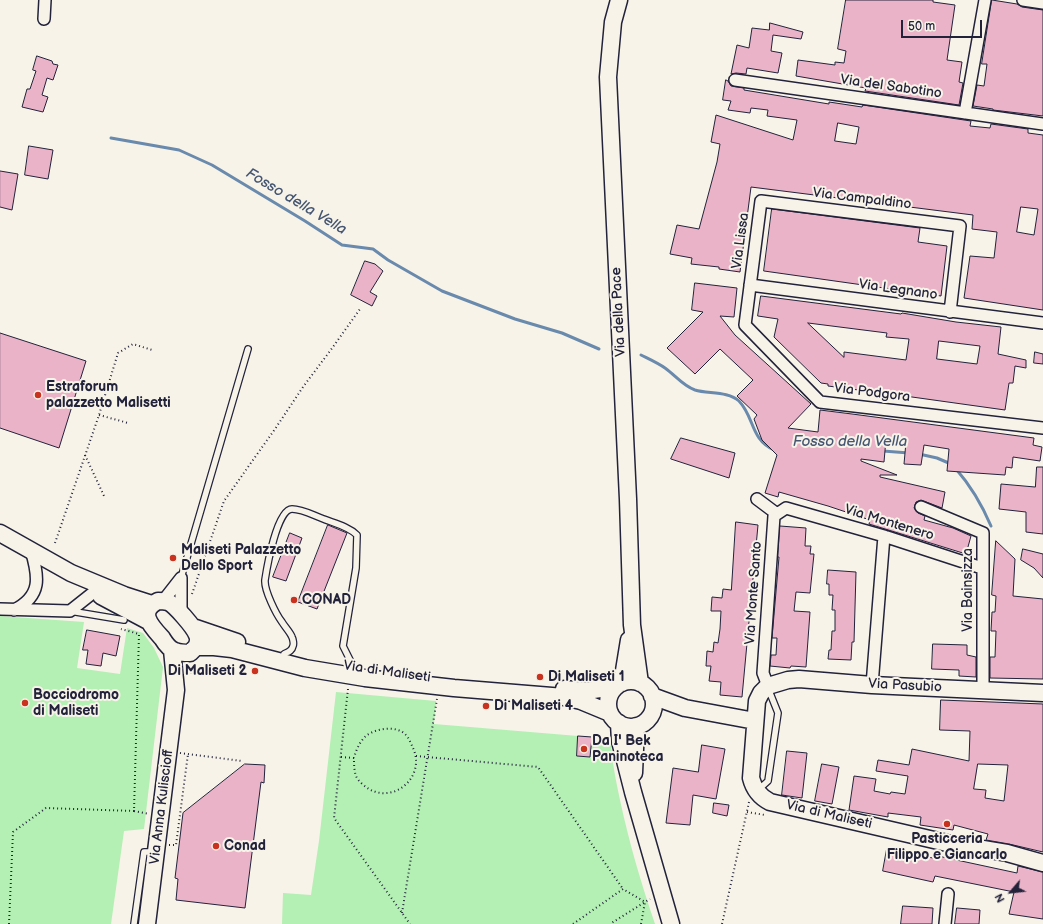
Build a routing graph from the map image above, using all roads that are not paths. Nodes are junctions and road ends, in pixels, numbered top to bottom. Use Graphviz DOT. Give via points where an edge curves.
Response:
graph roads {
  1 [pos="45,0"];
  2 [pos="619,0"];
  3 [pos="985,0"];
  4 [pos="1023,0"];
  5 [pos="1043,2"];
  6 [pos="44,19"];
  7 [pos="735,80"];
  8 [pos="965,113"];
  9 [pos="1043,124"];
  10 [pos="761,202"];
  11 [pos="750,285"];
  12 [pos="950,312"];
  13 [pos="1043,324"];
  14 [pos="248,349"];
  15 [pos="1043,428"];
  16 [pos="757,499"];
  17 [pos="921,507"];
  18 [pos="782,511"];
  19 [pos="0,533"];
  20 [pos="884,536"];
  21 [pos="31,550"];
  22 [pos="982,568"];
  23 [pos="71,573"];
  24 [pos="181,578"];
  25 [pos="94,592"];
  26 [pos="158,603"];
  27 [pos="0,609"];
  28 [pos="14,610"];
  29 [pos="70,611"];
  30 [pos="181,614"];
  31 [pos="124,620"];
  32 [pos="148,621"];
  33 [pos="632,625"];
  34 [pos="193,627"];
  35 [pos="172,650"];
  36 [pos="193,650"];
  37 [pos="284,654"];
  38 [pos="354,668"];
  39 [pos="640,683"];
  40 [pos="618,685"];
  41 [pos="872,685"];
  42 [pos="768,686"];
  43 [pos="176,690"];
  44 [pos="983,690"];
  45 [pos="1043,694"];
  46 [pos="652,696"];
  47 [pos="587,697"];
  48 [pos="685,708"];
  49 [pos="652,714"];
  50 [pos="614,718"];
  51 [pos="755,721"];
  52 [pos="636,726"];
  53 [pos="756,791"];
  54 [pos="633,792"];
  55 [pos="157,848"];
  56 [pos="1043,862"];
  57 [pos="948,894"];
  58 [pos="134,924"];
  59 [pos="147,924"];
  60 [pos="671,924"];
  61 [pos="945,924"];
  1 -- 6 [label="street"];
  2 -- 33 [label="street, Via della Pace" via="613,22 608,77"];
  3 -- 8 [label="street"];
  4 -- 5 [label="street"];
  7 -- 8 [label="street, Via del Sabotino"];
  8 -- 9 [label="street, Via del Sabotino"];
  10 -- 11 [label="street, Via Lissa"];
  10 -- 12 [label="street, Via Campaldino" via="960,226"];
  11 -- 12 [label="street, Via Legnano"];
  11 -- 15 [label="street, Via Podgora" via="745,326 820,402"];
  12 -- 13 [label="street, Via Legnano"];
  14 -- 24 [label="lane"];
  16 -- 18 [label="street"];
  17 -- 22 [label="street, Via Bainsizza" via="983,533"];
  18 -- 20 [label="street, Via Montenero"];
  18 -- 42 [label="street, Via Monte Santo" via="774,516 763,674"];
  19 -- 21 [label="street, Via di Maliseti"];
  20 -- 22 [label="street, Via Montenero"];
  20 -- 41 [label="street"];
  21 -- 23 [label="street, Via di Maliseti"];
  21 -- 28 [label="street" via="37,581 34,592 25,604"];
  22 -- 44 [label="street, Via Bainsizza"];
  23 -- 25 [label="street, Via di Maliseti"];
  23 -- 26 [label="street, Via di Maliseti" via="124,595"];
  24 -- 26 [label="street"];
  24 -- 30 [label="street"];
  25 -- 29 [label="street"];
  25 -- 32 [label="street, Via di Maliseti"];
  26 -- 30 [label="street, Via di Maliseti" via="174,606"];
  26 -- 32 [label="street" via="147,614"];
  27 -- 28 [label="street"];
  28 -- 29 [label="street"];
  29 -- 31 [label="lane"];
  30 -- 34 [label="street, Via di Maliseti"];
  32 -- 35 [label="street, Via di Maliseti"];
  33 -- 39 [label="street"];
  33 -- 40 [label="street"];
  34 -- 36 [label="street" via="198,642"];
  34 -- 37 [label="street, Via di Maliseti"];
  35 -- 36 [label="street, Via di Maliseti"];
  35 -- 43 [label="street"];
  36 -- 43 [label="street"];
  36 -- 47 [label="street, Via di Maliseti" via="214,647 232,649 334,674 454,688"];
  37 -- 38 [label="street, Via di Maliseti"];
  37 -- 38 [label="lane" via="291,650 293,638 281,621 265,582 271,547 283,515 292,509 340,525 357,535 356,568 343,646"];
  38 -- 47 [label="street, Via di Maliseti"];
  39 -- 40 [label="street" via="634,681"];
  39 -- 46 [label="street" via="650,690"];
  40 -- 47 [label="street"];
  40 -- 50 [label="street" via="608,699 608,706"];
  41 -- 42 [label="street, Via Pasubio" via="788,680"];
  41 -- 44 [label="street, Via Pasubio"];
  42 -- 51 [label="street" via="757,701"];
  42 -- 53 [label="lane" via="778,713 768,781"];
  43 -- 55 [label="street, Via Anna Kuliscioff"];
  44 -- 45 [label="street, Via Pasubio"];
  46 -- 48 [label="street"];
  46 -- 49 [label="street"];
  47 -- 50 [label="street"];
  48 -- 49 [label="street"];
  48 -- 51 [label="street"];
  49 -- 52 [label="street" via="648,720"];
  50 -- 52 [label="street" via="624,726"];
  50 -- 54 [label="street"];
  51 -- 53 [label="street" via="751,778"];
  52 -- 54 [label="street"];
  53 -- 56 [label="street, Via di Maliseti" via="770,802 947,843 1008,853"];
  54 -- 60 [label="street"];
  55 -- 58 [label="lane" via="144,852"];
  55 -- 59 [label="street, Via Anna Kuliscioff"];
  57 -- 61 [label="street"];
}
